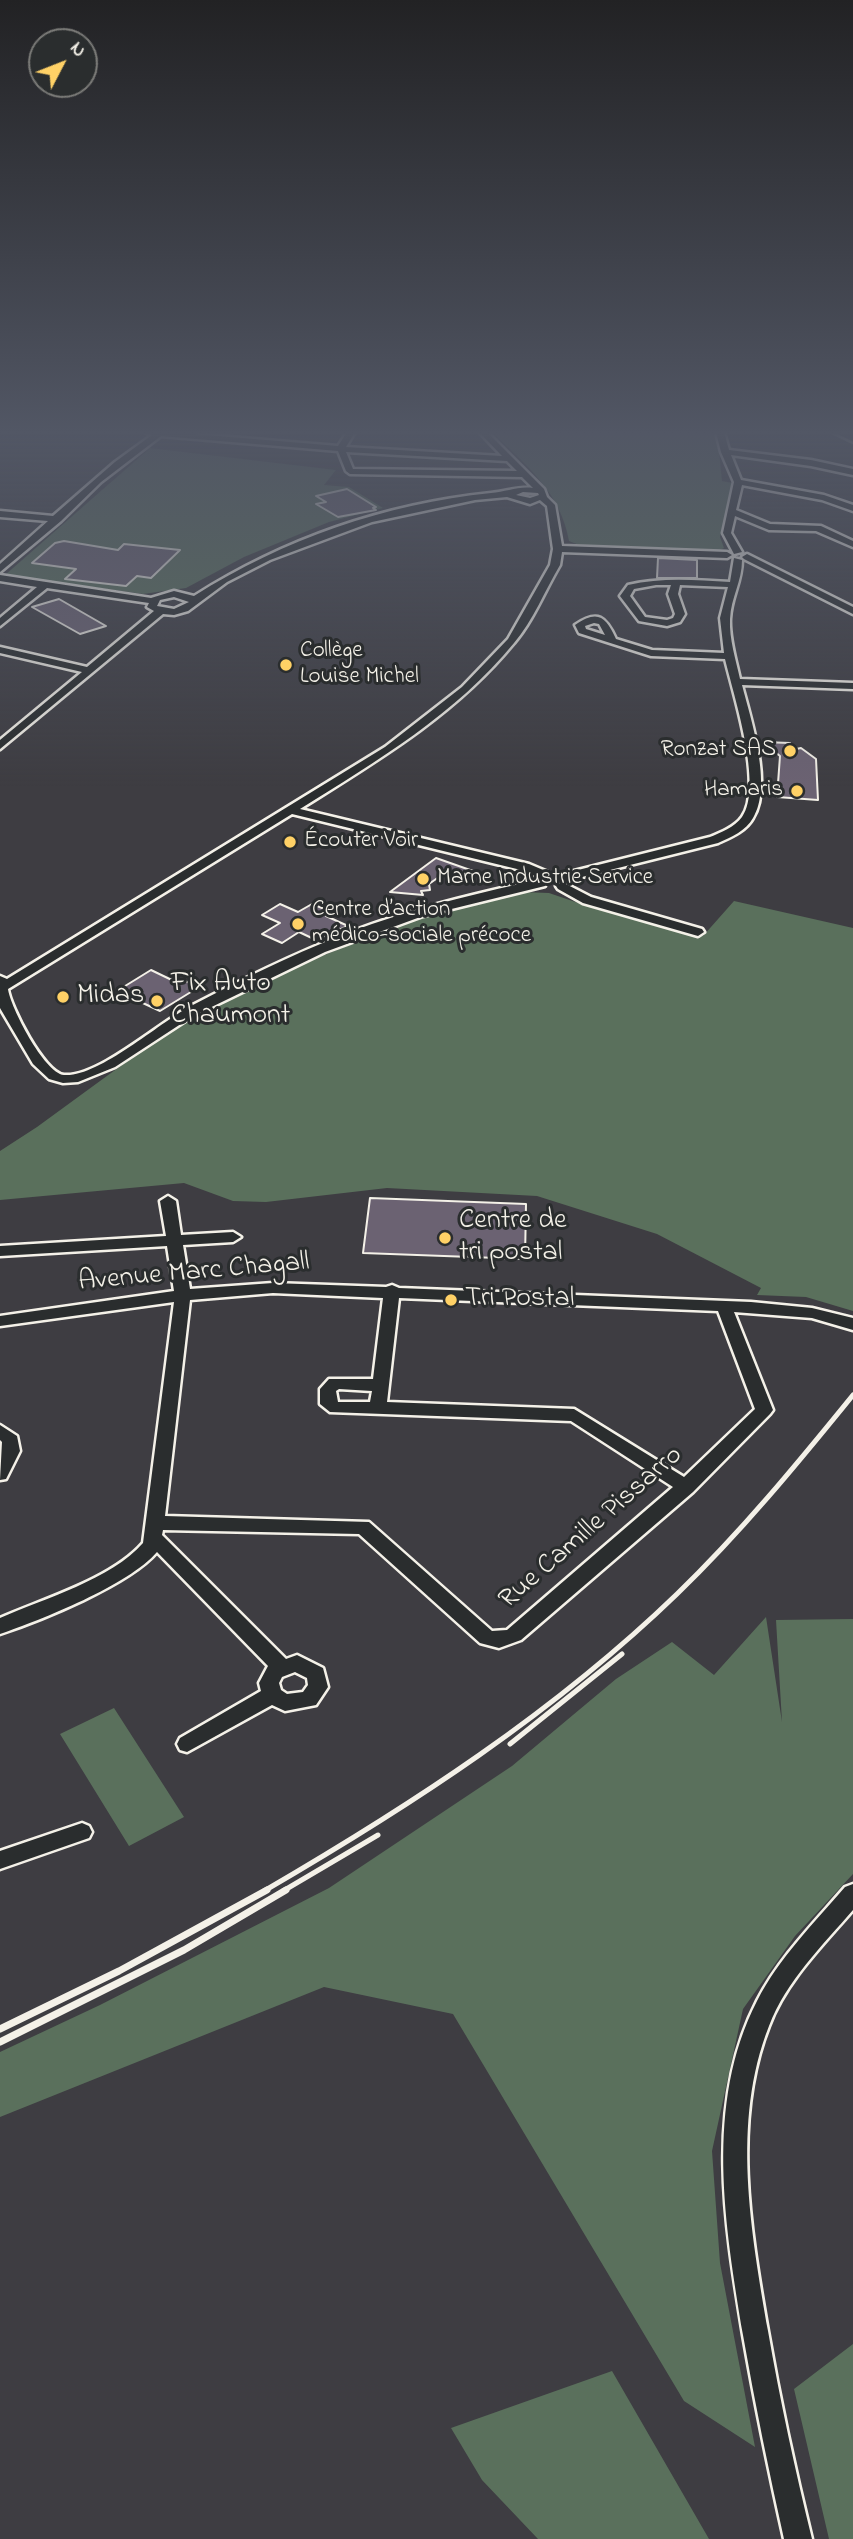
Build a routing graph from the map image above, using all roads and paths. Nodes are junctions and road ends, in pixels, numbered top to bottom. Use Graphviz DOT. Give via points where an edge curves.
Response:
graph roads {
  1 [pos="21,550"];
  2 [pos="284,550"];
  3 [pos="558,550"];
  4 [pos="596,550"];
  5 [pos="735,550"];
  6 [pos="737,556"];
  7 [pos="0,569"];
  8 [pos="0,578"];
  9 [pos="676,583"];
  10 [pos="45,585"];
  11 [pos="735,585"];
  12 [pos="213,587"];
  13 [pos="181,595"];
  14 [pos="194,600"];
  15 [pos="152,601"];
  16 [pos="160,611"];
  17 [pos="853,611"];
  18 [pos="0,623"];
  19 [pos="613,642"];
  20 [pos="0,650"];
  21 [pos="728,656"];
  22 [pos="88,670"];
  23 [pos="735,682"];
  24 [pos="853,686"];
  25 [pos="0,746"];
  26 [pos="292,810"];
  27 [pos="542,879"];
  28 [pos="564,882"];
  29 [pos="698,932"];
  30 [pos="1,984"];
  31 [pos="168,1201"];
  32 [pos="233,1237"];
  33 [pos="174,1240"];
  34 [pos="0,1251"];
  35 [pos="393,1290"];
  36 [pos="183,1295"];
  37 [pos="724,1306"];
  38 [pos="0,1321"];
  39 [pos="853,1324"];
  40 [pos="380,1385"];
  41 [pos="377,1408"];
  42 [pos="0,1431"];
  43 [pos="0,1474"];
  44 [pos="687,1487"];
  45 [pos="154,1530"];
  46 [pos="0,1626"];
  47 [pos="281,1667"];
  48 [pos="272,1695"];
  49 [pos="187,1744"];
  50 [pos="82,1832"];
  51 [pos="0,1860"];
  52 [pos="853,1894"];
  53 [pos="798,2539"];
  1 -- 7 [label="street"];
  2 -- 12 [label="street"];
  3 -- 26 [label="street" via="555,565 527,617 466,689 410,736"];
  4 -- 6 [label="street"];
  5 -- 6 [label="street"];
  6 -- 11 [label="street"];
  6 -- 17 [label="street"];
  8 -- 10 [label="street"];
  9 -- 9 [label="street" via="645,583 631,587 625,596 642,619 667,623 680,614 673,594"];
  9 -- 11 [label="street"];
  10 -- 15 [label="street"];
  10 -- 18 [label="street"];
  11 -- 21 [label="street" via="724,623"];
  12 -- 13 [label="street"];
  12 -- 14 [label="street"];
  13 -- 14 [label="street"];
  13 -- 15 [label="street"];
  14 -- 16 [label="street" via="185,610"];
  15 -- 16 [label="street" via="152,607"];
  16 -- 22 [label="street"];
  19 -- 21 [label="street" via="651,653"];
  20 -- 22 [label="street"];
  21 -- 23 [label="street"];
  22 -- 25 [label="street"];
  23 -- 24 [label="street"];
  23 -- 28 [label="street" via="750,741 755,787 750,814 743,823 714,840"];
  26 -- 27 [label="street" via="513,864"];
  26 -- 30 [label="street"];
  27 -- 28 [label="street" via="555,873"];
  27 -- 30 [label="street" via="389,923 218,997 177,1018 94,1073 74,1080 59,1079 42,1068 3,1004"];
  28 -- 29 [label="street" via="587,901"];
  31 -- 33 [label="street"];
  32 -- 33 [label="street"];
  33 -- 34 [label="street"];
  33 -- 36 [label="street"];
  35 -- 36 [label="street, Avenue Marc Chagall" via="273,1288"];
  35 -- 37 [label="street, Avenue Marc Chagall"];
  35 -- 40 [label="street"];
  36 -- 38 [label="street, Avenue Marc Chagall"];
  36 -- 45 [label="street"];
  37 -- 39 [label="street, Avenue Marc Chagall" via="803,1312"];
  37 -- 44 [label="street, Rue Camille Pissarro" via="764,1409"];
  40 -- 41 [label="street"];
  40 -- 41 [label="street" via="335,1383 328,1388 327,1404 336,1408"];
  41 -- 44 [label="street" via="574,1415"];
  42 -- 43 [label="street" via="11,1440 11,1451"];
  44 -- 45 [label="street, Rue Camille Pissarro" via="600,1565 514,1634 499,1640 487,1638 363,1527"];
  45 -- 46 [label="street" via="143,1556 117,1573"];
  45 -- 47 [label="street"];
  47 -- 48 [label="street" via="269,1683"];
  47 -- 48 [label="street" via="305,1665 316,1674 318,1687 302,1702 285,1703"];
  48 -- 49 [label="street"];
  50 -- 51 [label="street"];
  52 -- 53 [label="street" via="770,2000 740,2088 736,2175 744,2269 778,2458"];
}
